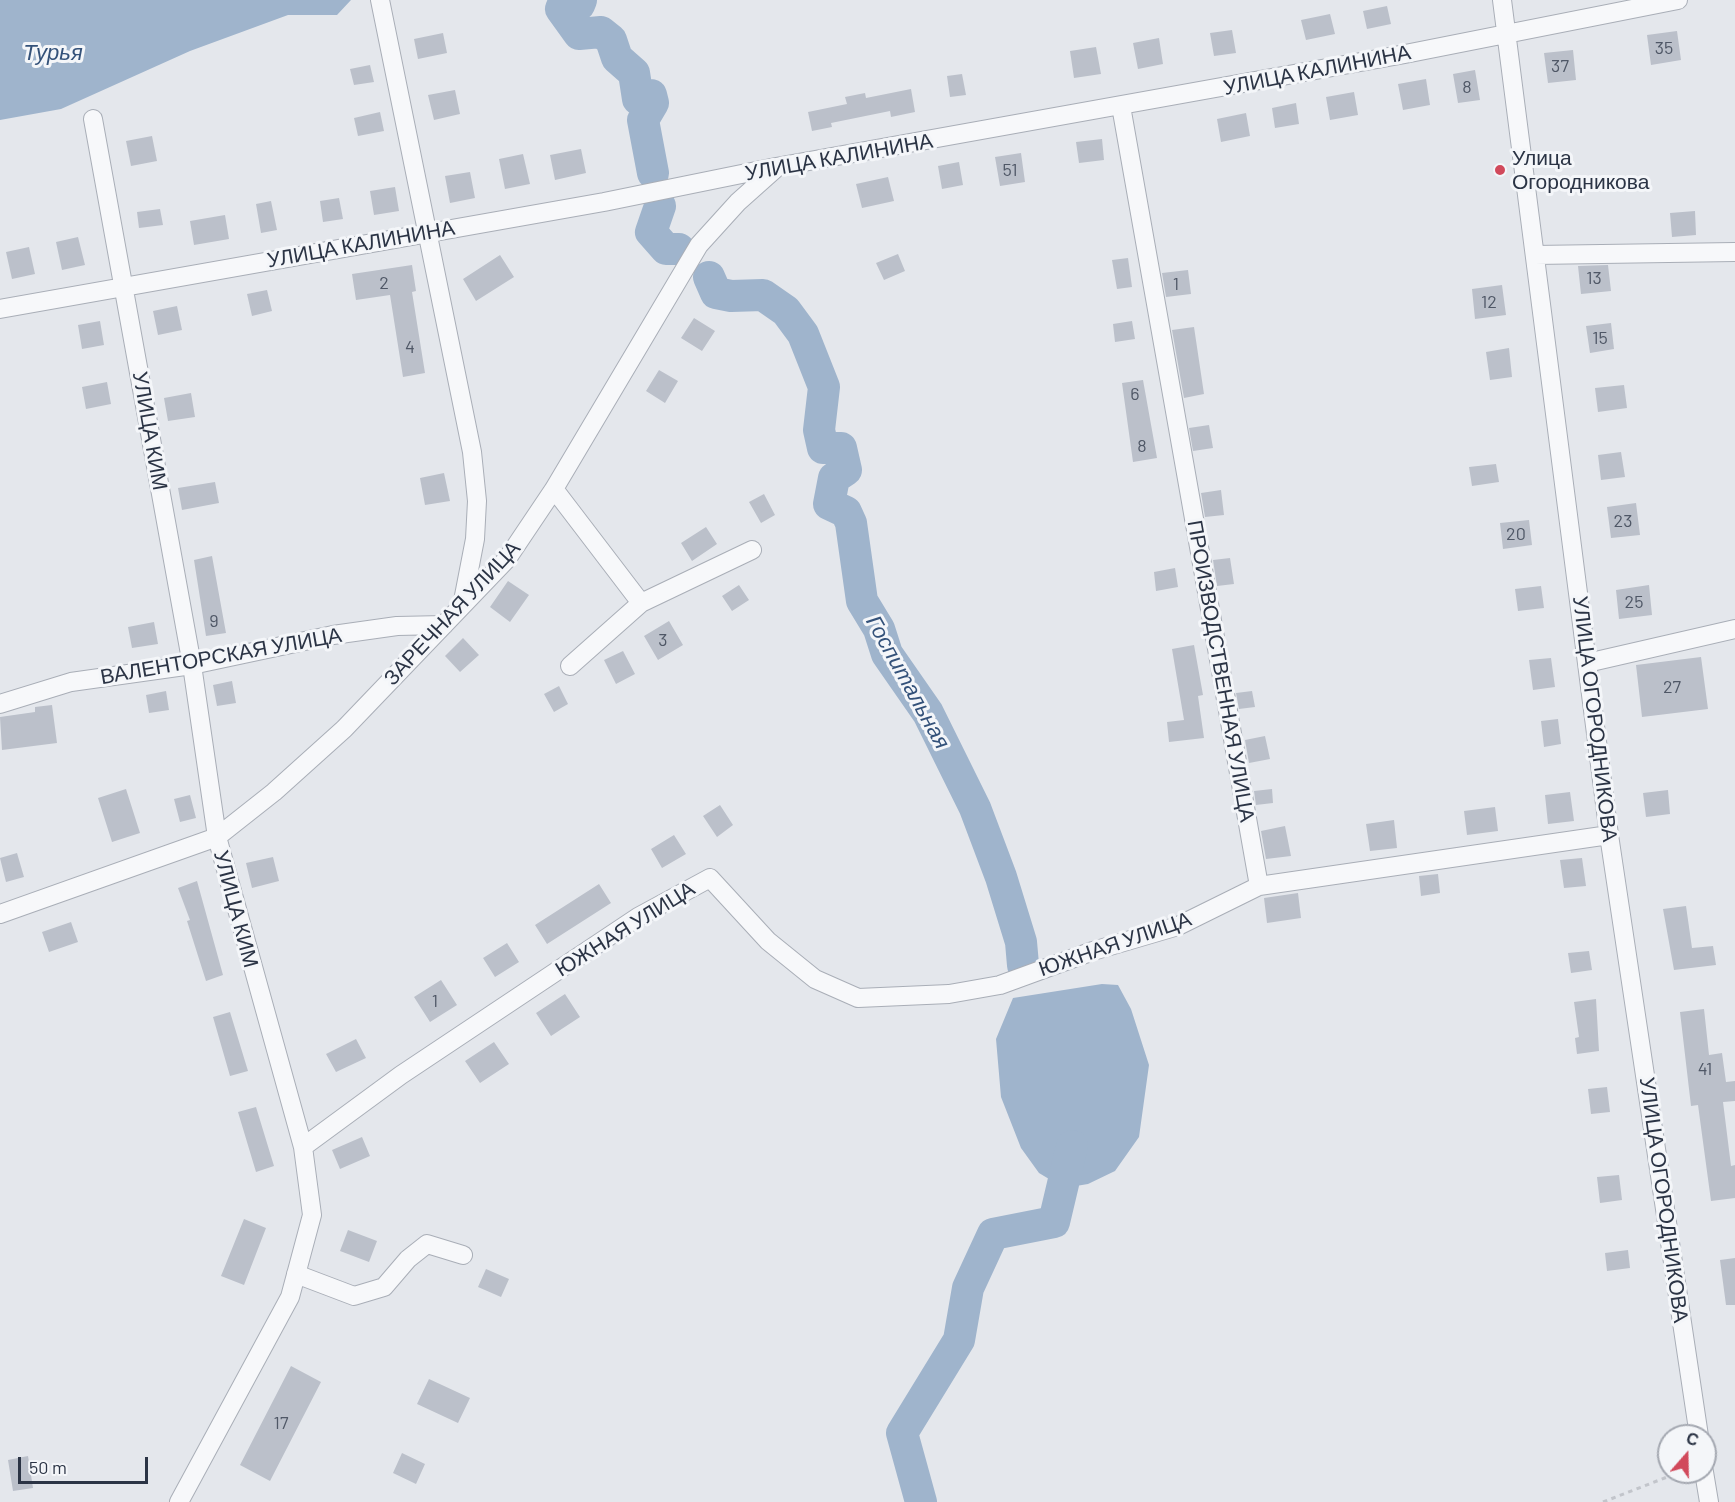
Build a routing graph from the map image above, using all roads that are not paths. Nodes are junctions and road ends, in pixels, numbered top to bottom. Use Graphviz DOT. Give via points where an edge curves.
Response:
graph roads {
  1 [pos="380,0"];
  2 [pos="1502,0"];
  3 [pos="1678,0"];
  4 [pos="1507,33"];
  5 [pos="1121,106"];
  6 [pos="93,119"];
  7 [pos="776,167"];
  8 [pos="426,232"];
  9 [pos="1735,252"];
  10 [pos="1535,255"];
  11 [pos="124,285"];
  12 [pos="0,309"];
  13 [pos="554,489"];
  14 [pos="752,550"];
  15 [pos="641,603"];
  16 [pos="462,606"];
  17 [pos="444,625"];
  18 [pos="1735,629"];
  19 [pos="1587,663"];
  20 [pos="192,665"];
  21 [pos="570,666"];
  22 [pos="0,704"];
  23 [pos="1609,835"];
  24 [pos="217,837"];
  25 [pos="1259,886"];
  26 [pos="0,914"];
  27 [pos="303,1147"];
  28 [pos="463,1255"];
  29 [pos="296,1274"];
  30 [pos="1697,1424"];
  31 [pos="1706,1484"];
  32 [pos="179,1502"];
  33 [pos="1709,1502"];
  1 -- 8 [label="street"];
  2 -- 4 [label="street, УЛИЦА ОГОРОДНИКОВА"];
  3 -- 4 [label="street, УЛИЦА КАЛИНИНА"];
  4 -- 5 [label="street, УЛИЦА КАЛИНИНА"];
  4 -- 10 [label="street, УЛИЦА ОГОРОДНИКОВА"];
  5 -- 7 [label="street, УЛИЦА КАЛИНИНА"];
  5 -- 25 [label="street, ПРОИЗВОДСТВЕННАЯ УЛИЦА"];
  6 -- 11 [label="street, УЛИЦА КИМ"];
  7 -- 8 [label="street, УЛИЦА КАЛИНИНА" via="604,202"];
  7 -- 13 [label="street, ЗАРЕЧНАЯ УЛИЦА" via="699,244"];
  8 -- 11 [label="street, УЛИЦА КАЛИНИНА"];
  8 -- 16 [label="street" via="472,452 477,501 475,538"];
  9 -- 10 [label="street"];
  10 -- 19 [label="street, УЛИЦА ОГОРОДНИКОВА"];
  11 -- 12 [label="street, УЛИЦА КАЛИНИНА"];
  11 -- 20 [label="street, УЛИЦА КИМ"];
  13 -- 15 [label="street"];
  13 -- 16 [label="street, ЗАРЕЧНАЯ УЛИЦА" via="507,560"];
  14 -- 15 [label="street"];
  15 -- 21 [label="street"];
  16 -- 17 [label="street, ЗАРЕЧНАЯ УЛИЦА"];
  17 -- 20 [label="street, ВАЛЕНТОРСКАЯ УЛИЦА" via="397,626 333,635"];
  17 -- 24 [label="street, ЗАРЕЧНАЯ УЛИЦА" via="344,729"];
  18 -- 19 [label="street"];
  19 -- 23 [label="street, УЛИЦА ОГОРОДНИКОВА"];
  20 -- 22 [label="street, ВАЛЕНТОРСКАЯ УЛИЦА" via="71,682"];
  20 -- 24 [label="street, УЛИЦА КИМ"];
  23 -- 25 [label="street"];
  23 -- 30 [label="street, УЛИЦА ОГОРОДНИКОВА"];
  24 -- 26 [label="street, ЗАРЕЧНАЯ УЛИЦА"];
  24 -- 27 [label="street, УЛИЦА КИМ"];
  25 -- 27 [label="street, ЮЖНАЯ УЛИЦА" via="1178,926 1093,951 1000,985 949,994 858,998 815,979 791,960 768,941 710,878 638,917 401,1075"];
  27 -- 29 [label="street, УЛИЦА КИМ" via="312,1215"];
  28 -- 29 [label="street" via="428,1244 408,1259 384,1287 354,1296"];
  29 -- 32 [label="street, УЛИЦА КИМ" via="290,1297"];
  31 -- 33 [label="street"];
}
